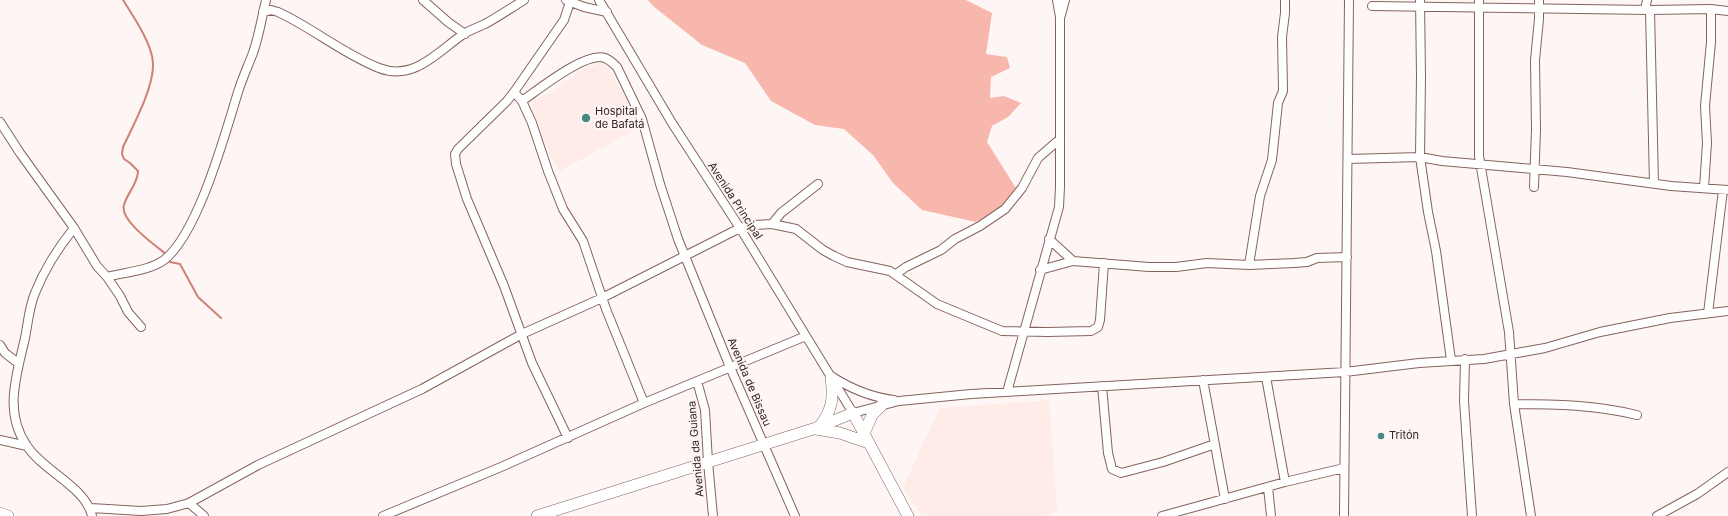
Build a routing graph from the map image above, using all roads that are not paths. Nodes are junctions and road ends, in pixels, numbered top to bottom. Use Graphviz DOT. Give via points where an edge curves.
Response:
graph roads {
  1 [pos="266,0"];
  2 [pos="423,0"];
  3 [pos="524,0"];
  4 [pos="599,0"];
  5 [pos="1057,0"];
  6 [pos="1065,0"];
  7 [pos="1285,0"];
  8 [pos="1349,0"];
  9 [pos="1592,0"];
  10 [pos="1647,0"];
  11 [pos="568,1"];
  12 [pos="1479,3"];
  13 [pos="1420,4"];
  14 [pos="1539,4"];
  15 [pos="1372,6"];
  16 [pos="1592,9"];
  17 [pos="1711,9"];
  18 [pos="1648,10"];
  19 [pos="1728,11"];
  20 [pos="263,12"];
  21 [pos="607,12"];
  22 [pos="1060,17"];
  23 [pos="465,34"];
  24 [pos="514,92"];
  25 [pos="522,101"];
  26 [pos="0,122"];
  27 [pos="1060,139"];
  28 [pos="1420,157"];
  29 [pos="1348,159"];
  30 [pos="1480,165"];
  31 [pos="1534,169"];
  32 [pos="818,184"];
  33 [pos="1654,184"];
  34 [pos="1534,187"];
  35 [pos="1704,188"];
  36 [pos="1725,190"];
  37 [pos="772,224"];
  38 [pos="74,228"];
  39 [pos="740,228"];
  40 [pos="1049,239"];
  41 [pos="685,256"];
  42 [pos="1347,257"];
  43 [pos="1074,261"];
  44 [pos="1104,263"];
  45 [pos="1249,265"];
  46 [pos="1040,270"];
  47 [pos="896,274"];
  48 [pos="107,276"];
  49 [pos="602,298"];
  50 [pos="1728,311"];
  51 [pos="1708,313"];
  52 [pos="142,327"];
  53 [pos="1023,332"];
  54 [pos="522,334"];
  55 [pos="806,336"];
  56 [pos="0,345"];
  57 [pos="1511,355"];
  58 [pos="1465,359"];
  59 [pos="1451,360"];
  60 [pos="18,363"];
  61 [pos="730,367"];
  62 [pos="1345,372"];
  63 [pos="830,376"];
  64 [pos="1266,377"];
  65 [pos="1203,380"];
  66 [pos="697,381"];
  67 [pos="1102,386"];
  68 [pos="1007,392"];
  69 [pos="899,401"];
  70 [pos="644,403"];
  71 [pos="1514,404"];
  72 [pos="882,405"];
  73 [pos="853,413"];
  74 [pos="1637,415"];
  75 [pos="817,427"];
  76 [pos="568,438"];
  77 [pos="867,438"];
  78 [pos="0,440"];
  79 [pos="763,444"];
  80 [pos="1215,444"];
  81 [pos="27,446"];
  82 [pos="708,462"];
  83 [pos="1344,468"];
  84 [pos="1728,472"];
  85 [pos="1285,482"];
  86 [pos="1268,488"];
  87 [pos="1225,499"];
  88 [pos="189,503"];
  89 [pos="92,512"];
  90 [pos="0,513"];
  91 [pos="8,516"];
  92 [pos="204,516"];
  93 [pos="383,516"];
  94 [pos="537,516"];
  95 [pos="713,516"];
  96 [pos="795,516"];
  97 [pos="908,516"];
  98 [pos="1162,516"];
  99 [pos="1271,516"];
  100 [pos="1344,516"];
  101 [pos="1472,516"];
  102 [pos="1532,516"];
  103 [pos="1657,516"];
  1 -- 20 [label="street"];
  2 -- 23 [label="street"];
  3 -- 23 [label="street"];
  4 -- 21 [label="street, Avenida Principal"];
  5 -- 22 [label="street"];
  6 -- 22 [label="street"];
  7 -- 45 [label="street" via="1286,13 1282,37 1283,91 1278,103 1272,160 1260,196"];
  8 -- 29 [label="street"];
  9 -- 16 [label="street"];
  10 -- 18 [label="street"];
  11 -- 21 [label="street"];
  11 -- 24 [label="street" via="564,20"];
  12 -- 13 [label="street"];
  12 -- 14 [label="street" via="1523,9"];
  12 -- 30 [label="street"];
  13 -- 15 [label="street"];
  13 -- 28 [label="street"];
  14 -- 16 [label="street"];
  14 -- 31 [label="street" via="1535,60"];
  16 -- 18 [label="street"];
  17 -- 18 [label="street"];
  17 -- 19 [label="street"];
  17 -- 35 [label="street" via="1712,42 1705,106 1707,143"];
  18 -- 33 [label="street"];
  20 -- 23 [label="street" via="278,12 345,51 380,69 391,71 402,72 418,67"];
  20 -- 48 [label="street" via="254,52 199,207 184,234 173,252 164,260 154,265"];
  21 -- 39 [label="street, Avenida Principal" via="672,123"];
  22 -- 27 [label="street"];
  24 -- 25 [label="street"];
  24 -- 54 [label="street" via="462,144 455,160 467,199"];
  25 -- 41 [label="street, Avenida de Bissau" via="582,61 604,57 611,61 623,78 642,119 660,184"];
  25 -- 49 [label="street" via="563,209 583,241"];
  26 -- 38 [label="street"];
  27 -- 40 [label="street" via="1059,207"];
  27 -- 47 [label="street" via="1038,158 1022,188 1004,209 936,253"];
  28 -- 29 [label="street"];
  28 -- 30 [label="street"];
  28 -- 59 [label="street"];
  29 -- 42 [label="street"];
  30 -- 31 [label="street"];
  30 -- 57 [label="street"];
  31 -- 33 [label="street"];
  31 -- 34 [label="street"];
  32 -- 37 [label="street" via="781,213"];
  33 -- 35 [label="street"];
  35 -- 36 [label="street"];
  36 -- 51 [label="street"];
  37 -- 39 [label="street"];
  37 -- 47 [label="street" via="796,229 823,250 847,262"];
  38 -- 48 [label="street" via="97,266"];
  38 -- 60 [label="street" via="62,243 35,293"];
  39 -- 41 [label="street"];
  39 -- 55 [label="street, Avenida Principal"];
  40 -- 43 [label="street"];
  40 -- 46 [label="street"];
  41 -- 49 [label="street"];
  41 -- 61 [label="street, Avenida de Bissau"];
  42 -- 45 [label="street" via="1317,258 1294,264"];
  42 -- 62 [label="street"];
  43 -- 44 [label="street"];
  43 -- 46 [label="street"];
  44 -- 45 [label="street" via="1149,267 1176,267 1207,262"];
  44 -- 53 [label="street" via="1098,327 1091,331"];
  46 -- 53 [label="street"];
  47 -- 53 [label="street" via="923,295 954,312 1002,331"];
  48 -- 52 [label="street" via="128,312"];
  49 -- 54 [label="street"];
  49 -- 70 [label="street"];
  50 -- 51 [label="street"];
  51 -- 57 [label="street" via="1636,324"];
  53 -- 68 [label="street"];
  54 -- 76 [label="street" via="532,363"];
  54 -- 88 [label="street" via="422,389 258,465"];
  55 -- 61 [label="street"];
  55 -- 63 [label="street, Avenida Principal"];
  56 -- 60 [label="street" via="5,353"];
  57 -- 58 [label="street"];
  57 -- 71 [label="street"];
  58 -- 59 [label="street"];
  58 -- 101 [label="street" via="1464,401"];
  59 -- 62 [label="street"];
  60 -- 81 [label="street" via="14,387 14,412"];
  61 -- 66 [label="street"];
  61 -- 79 [label="street, Avenida de Bissau"];
  62 -- 64 [label="street"];
  62 -- 83 [label="street"];
  63 -- 69 [label="street" via="862,393"];
  63 -- 73 [label="street, Avenida Principal"];
  63 -- 75 [label="main road" via="832,407 828,416"];
  64 -- 65 [label="street"];
  64 -- 85 [label="street"];
  65 -- 67 [label="street"];
  65 -- 80 [label="street"];
  66 -- 70 [label="street"];
  66 -- 82 [label="street, Avenida da Guiana" via="706,410"];
  67 -- 68 [label="street"];
  67 -- 80 [label="street" via="1108,453 1112,469 1116,472 1121,473 1163,462"];
  68 -- 69 [label="street"];
  69 -- 72 [label="street"];
  70 -- 76 [label="street"];
  71 -- 74 [label="street" via="1566,404"];
  71 -- 102 [label="street"];
  72 -- 73 [label="street"];
  72 -- 77 [label="main road" via="872,415"];
  73 -- 75 [label="main road"];
  73 -- 77 [label="main road"];
  75 -- 77 [label="main road"];
  75 -- 79 [label="main road"];
  76 -- 93 [label="street"];
  77 -- 97 [label="main road"];
  78 -- 81 [label="street"];
  79 -- 82 [label="main road"];
  79 -- 96 [label="street, Avenida de Bissau"];
  80 -- 87 [label="street"];
  81 -- 89 [label="street" via="83,498"];
  82 -- 94 [label="main road"];
  82 -- 95 [label="street, Avenida da Guiana"];
  83 -- 85 [label="street"];
  83 -- 100 [label="street"];
  84 -- 103 [label="street" via="1697,494"];
  85 -- 86 [label="street"];
  86 -- 87 [label="street"];
  86 -- 99 [label="street"];
  87 -- 98 [label="street"];
  88 -- 89 [label="street" via="167,509"];
  88 -- 92 [label="street"];
  90 -- 91 [label="main road"];
}
